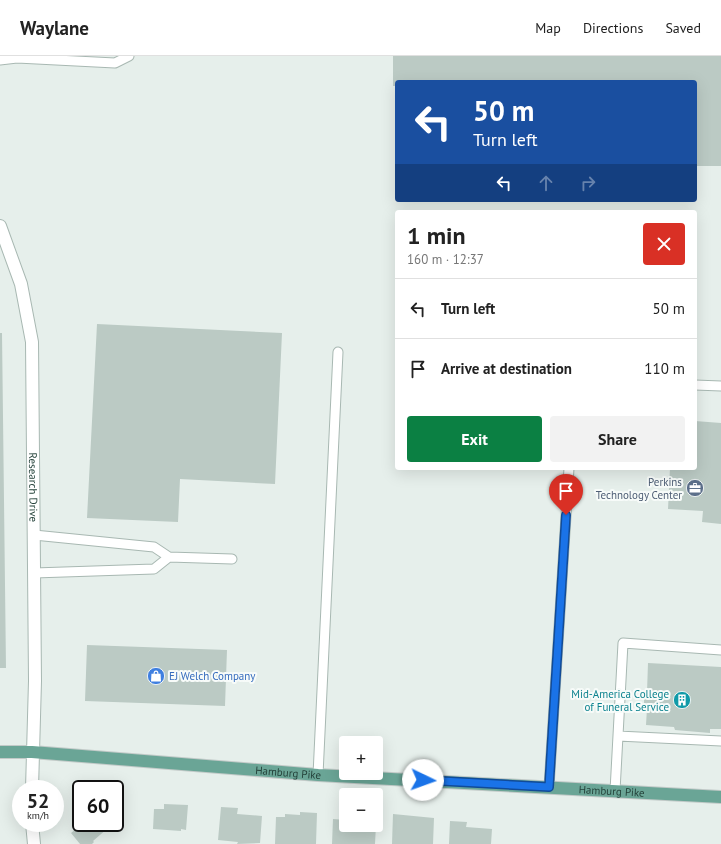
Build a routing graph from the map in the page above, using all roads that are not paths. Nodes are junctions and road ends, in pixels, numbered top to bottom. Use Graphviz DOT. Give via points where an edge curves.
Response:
graph roads {
  1 [pos="129,56"];
  2 [pos="0,60"];
  3 [pos="0,226"];
  4 [pos="338,352"];
  5 [pos="697,385"];
  6 [pos="721,386"];
  7 [pos="569,470"];
  8 [pos="34,535"];
  9 [pos="169,558"];
  10 [pos="232,559"];
  11 [pos="34,573"];
  12 [pos="721,650"];
  13 [pos="618,736"];
  14 [pos="721,742"];
  15 [pos="0,752"];
  16 [pos="32,752"];
  17 [pos="318,775"];
  18 [pos="32,780"];
  19 [pos="549,787"];
  20 [pos="615,791"];
  21 [pos="721,797"];
  22 [pos="33,832"];
  23 [pos="34,844"];
  1 -- 2 [label="lane" via="114,63 17,58"];
  3 -- 8 [label="street, Research Drive" via="22,284 32,342"];
  4 -- 17 [label="lane"];
  5 -- 6 [label="lane"];
  7 -- 19 [label="lane"];
  8 -- 9 [label="lane" via="154,547"];
  8 -- 11 [label="street, Research Drive"];
  9 -- 10 [label="lane"];
  9 -- 11 [label="lane" via="154,569"];
  11 -- 16 [label="street, Research Drive"];
  12 -- 13 [label="lane" via="623,643"];
  13 -- 14 [label="lane"];
  13 -- 20 [label="lane"];
  15 -- 16 [label="main road, Hamburg Pike"];
  16 -- 17 [label="main road, Hamburg Pike"];
  16 -- 18 [label="street, Research Drive"];
  17 -- 19 [label="main road, Hamburg Pike"];
  19 -- 20 [label="main road, Hamburg Pike"];
  20 -- 21 [label="main road, Hamburg Pike"];
  22 -- 23 [label="street"];
}
